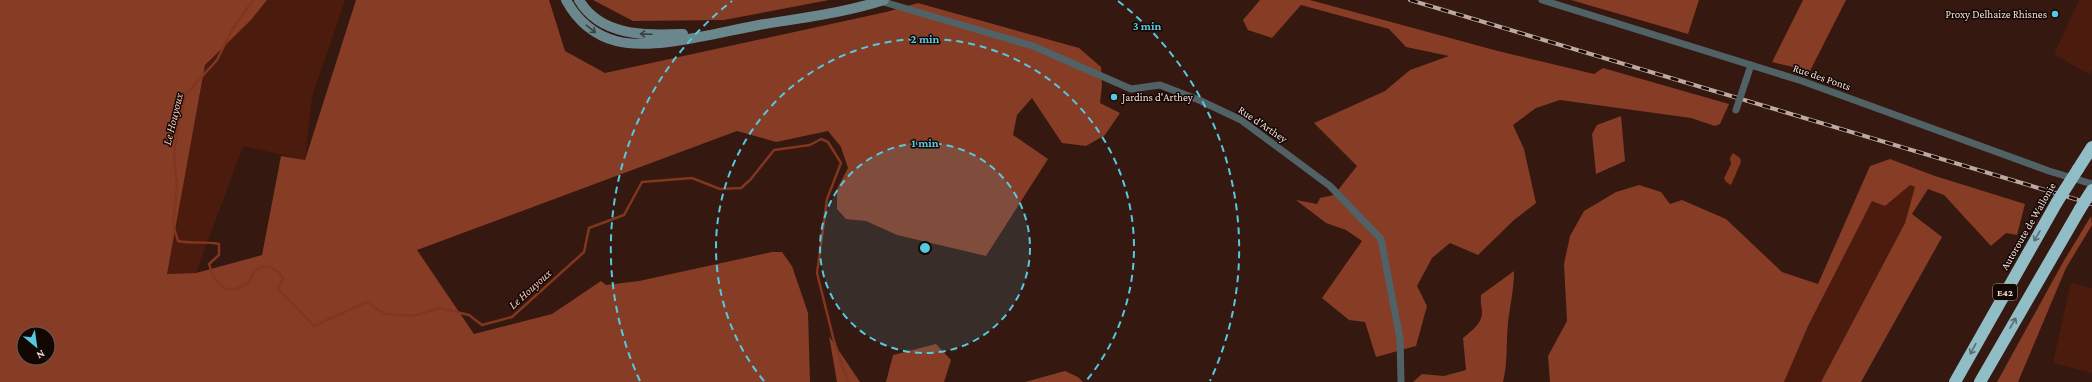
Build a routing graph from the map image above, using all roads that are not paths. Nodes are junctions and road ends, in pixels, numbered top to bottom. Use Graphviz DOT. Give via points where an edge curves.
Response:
graph roads {
  1 [pos="566,0"];
  2 [pos="580,0"];
  3 [pos="1542,0"];
  4 [pos="882,1"];
  5 [pos="740,28"];
  6 [pos="1751,65"];
  7 [pos="1736,110"];
  8 [pos="2092,147"];
  9 [pos="2092,184"];
  10 [pos="2092,190"];
  11 [pos="1401,382"];
  12 [pos="1955,382"];
  13 [pos="1980,382"];
  1 -- 5 [label="main road, one-way" via="578,18 599,35 617,41 637,44 673,41"];
  5 -- 2 [label="main road, one-way" via="665,34 619,31 597,19"];
  3 -- 6 [label="street, Rue des Ponts"];
  4 -- 5 [label="main road"];
  4 -- 11 [label="street, Rue d'Arthey" via="1033,46 1131,89 1160,85 1241,120 1330,186 1381,239 1400,339"];
  6 -- 7 [label="street, bridge"];
  6 -- 9 [label="street, Rue des Ponts"];
  8 -- 12 [label="highway, Autoroute de Wallonie / E42, one-way, bridge" via="2057,202"];
  13 -- 10 [label="highway, E42, one-way, bridge"];
}
